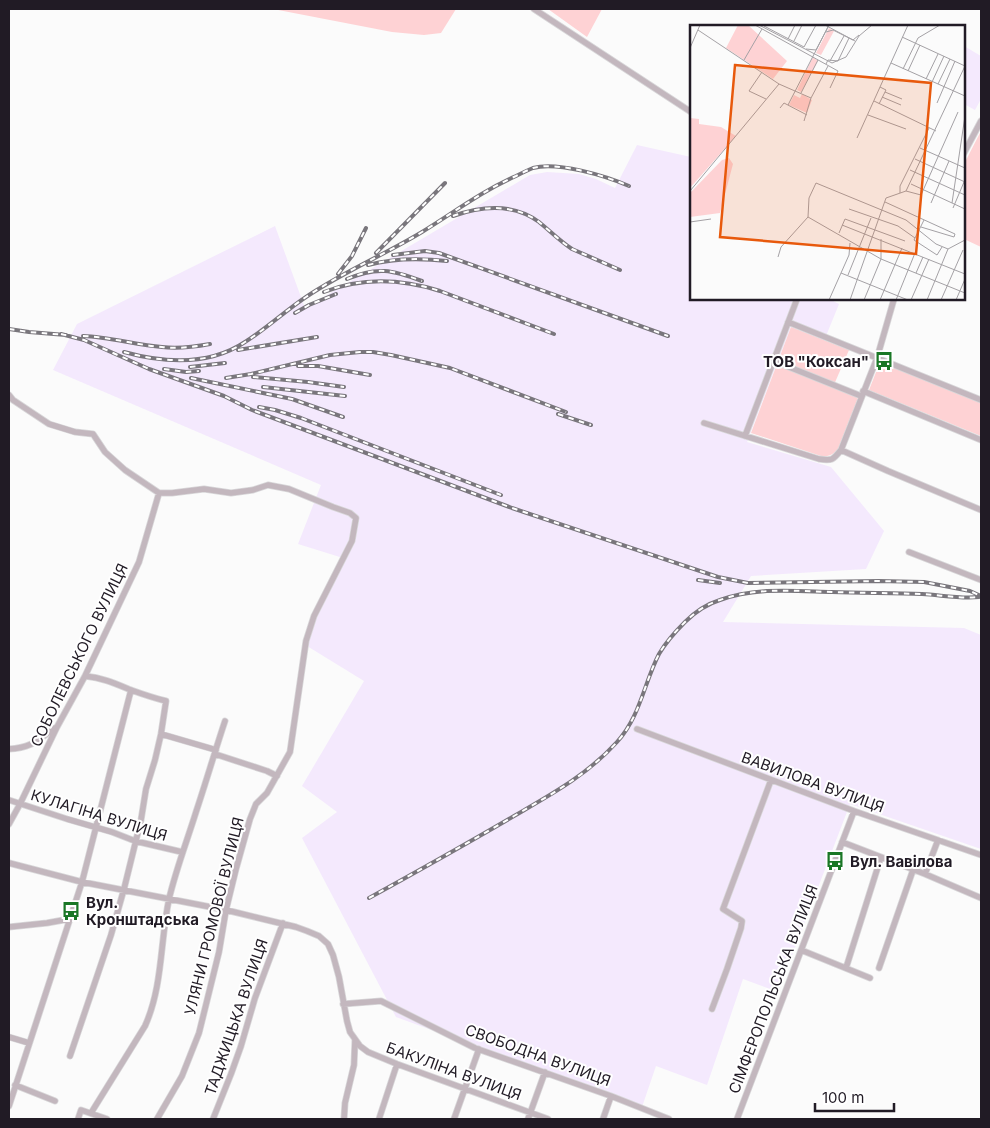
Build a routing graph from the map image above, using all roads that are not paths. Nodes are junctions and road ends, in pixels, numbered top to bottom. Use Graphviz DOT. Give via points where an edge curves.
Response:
graph roads {
  1 [pos="534,9"];
  2 [pos="690,111"];
  3 [pos="981,121"];
  4 [pos="965,152"];
  5 [pos="798,300"];
  6 [pos="894,300"];
  7 [pos="788,322"];
  8 [pos="877,358"];
  9 [pos="774,361"];
  10 [pos="862,393"];
  11 [pos="9,394"];
  12 [pos="981,400"];
  13 [pos="704,423"];
  14 [pos="745,436"];
  15 [pos="981,440"];
  16 [pos="841,450"];
  17 [pos="159,493"];
  18 [pos="981,510"];
  19 [pos="909,552"];
  20 [pos="981,580"];
  21 [pos="84,676"];
  22 [pos="131,690"];
  23 [pos="225,721"];
  24 [pos="57,727"];
  25 [pos="637,729"];
  26 [pos="161,734"];
  27 [pos="31,745"];
  28 [pos="9,749"];
  29 [pos="215,752"];
  30 [pos="43,756"];
  31 [pos="277,776"];
  32 [pos="771,780"];
  33 [pos="9,800"];
  34 [pos="20,804"];
  35 [pos="854,811"];
  36 [pos="9,824"];
  37 [pos="95,827"];
  38 [pos="938,840"];
  39 [pos="135,841"];
  40 [pos="842,842"];
  41 [pos="182,852"];
  42 [pos="981,854"];
  43 [pos="881,857"];
  44 [pos="9,863"];
  45 [pos="913,870"];
  46 [pos="925,874"];
  47 [pos="82,882"];
  48 [pos="124,889"];
  49 [pos="170,898"];
  50 [pos="981,898"];
  51 [pos="226,910"];
  52 [pos="70,919"];
  53 [pos="283,923"];
  54 [pos="9,927"];
  55 [pos="801,950"];
  56 [pos="846,968"];
  57 [pos="879,968"];
  58 [pos="870,978"];
  59 [pos="343,1004"];
  60 [pos="712,1009"];
  61 [pos="9,1037"];
  62 [pos="355,1040"];
  63 [pos="29,1043"];
  64 [pos="479,1049"];
  65 [pos="70,1056"];
  66 [pos="397,1064"];
  67 [pos="545,1072"];
  68 [pos="16,1086"];
  69 [pos="464,1089"];
  70 [pos="611,1096"];
  71 [pos="55,1101"];
  72 [pos="9,1106"];
  73 [pos="91,1113"];
  74 [pos="530,1116"];
  75 [pos="78,1119"];
  76 [pos="107,1119"];
  77 [pos="157,1119"];
  78 [pos="213,1119"];
  79 [pos="344,1119"];
  80 [pos="378,1119"];
  81 [pos="454,1119"];
  82 [pos="548,1119"];
  83 [pos="603,1119"];
  84 [pos="669,1119"];
  85 [pos="737,1119"];
  1 -- 2 [label="street"];
  3 -- 4 [label="street"];
  5 -- 7 [label="street"];
  6 -- 8 [label="street"];
  7 -- 8 [label="street"];
  7 -- 9 [label="street"];
  8 -- 10 [label="street"];
  8 -- 12 [label="street"];
  9 -- 10 [label="street"];
  9 -- 14 [label="street"];
  10 -- 15 [label="street"];
  10 -- 16 [label="street"];
  11 -- 17 [label="street" via="49,424 93,434 105,452 125,470"];
  13 -- 14 [label="street"];
  14 -- 16 [label="street" via="819,459 831,460"];
  16 -- 18 [label="street"];
  17 -- 21 [label="street, СОБОЛЕВСЬКОГО ВУЛИЦЯ" via="139,562"];
  17 -- 31 [label="street, УЛЯНИ ГРОМОВОЇ ВУЛИЦЯ" via="204,489 232,493 268,485 289,488 350,512 356,518 352,541 314,616 306,642 290,752"];
  19 -- 20 [label="street"];
  21 -- 22 [label="street" via="114,682"];
  21 -- 24 [label="street, СОБОЛЕВСЬКОГО ВУЛИЦЯ"];
  22 -- 26 [label="street" via="166,701"];
  22 -- 37 [label="street"];
  23 -- 29 [label="street"];
  24 -- 27 [label="street"];
  24 -- 30 [label="street, СОБОЛЕВСЬКОГО ВУЛИЦЯ"];
  25 -- 32 [label="street, ВАВИЛОВА ВУЛИЦЯ"];
  26 -- 29 [label="street"];
  26 -- 39 [label="street"];
  27 -- 28 [label="street"];
  27 -- 30 [label="street" via="42,749"];
  29 -- 31 [label="street"];
  29 -- 41 [label="street"];
  30 -- 34 [label="street, СОБОЛЕВСЬКОГО ВУЛИЦЯ"];
  31 -- 51 [label="street, УЛЯНИ ГРОМОВОЇ ВУЛИЦЯ" via="256,804 250,819"];
  32 -- 35 [label="street, ВАВИЛОВА ВУЛИЦЯ"];
  32 -- 60 [label="street" via="724,909 742,921"];
  33 -- 34 [label="street, КУЛАГІНА ВУЛИЦЯ"];
  34 -- 36 [label="street, СОБОЛЕВСЬКОГО ВУЛИЦЯ"];
  34 -- 37 [label="street, КУЛАГІНА ВУЛИЦЯ"];
  35 -- 38 [label="street, ВАВИЛОВА ВУЛИЦЯ"];
  35 -- 40 [label="street, СІМФЕРОПОЛЬСЬКА ВУЛИЦЯ"];
  37 -- 39 [label="street, КУЛАГІНА ВУЛИЦЯ"];
  37 -- 47 [label="street"];
  38 -- 42 [label="street, ВАВИЛОВА ВУЛИЦЯ"];
  38 -- 46 [label="street"];
  39 -- 41 [label="street, КУЛАГІНА ВУЛИЦЯ"];
  39 -- 48 [label="street"];
  40 -- 43 [label="street"];
  40 -- 55 [label="street, СІМФЕРОПОЛЬСЬКА ВУЛИЦЯ"];
  41 -- 49 [label="street"];
  43 -- 45 [label="street"];
  43 -- 56 [label="street"];
  44 -- 47 [label="street"];
  45 -- 46 [label="street"];
  45 -- 57 [label="street"];
  46 -- 50 [label="street"];
  47 -- 48 [label="street"];
  47 -- 52 [label="street"];
  48 -- 49 [label="street"];
  48 -- 65 [label="street"];
  49 -- 51 [label="street"];
  49 -- 73 [label="street" via="151,1012"];
  51 -- 53 [label="street"];
  51 -- 77 [label="street, УЛЯНИ ГРОМОВОЇ ВУЛИЦЯ" via="199,1033 182,1076"];
  52 -- 54 [label="street"];
  52 -- 63 [label="street"];
  53 -- 59 [label="street" via="313,933 328,944 334,955"];
  53 -- 78 [label="street, ТАДЖИЦЬКА ВУЛИЦЯ"];
  55 -- 56 [label="street"];
  55 -- 85 [label="street, СІМФЕРОПОЛЬСЬКА ВУЛИЦЯ"];
  56 -- 58 [label="street"];
  59 -- 62 [label="street"];
  59 -- 64 [label="street, СВОБОДНА ВУЛИЦЯ" via="381,1001"];
  61 -- 63 [label="street"];
  62 -- 66 [label="street, БАКУЛІНА ВУЛИЦЯ" via="368,1052"];
  62 -- 79 [label="street"];
  63 -- 68 [label="street"];
  64 -- 67 [label="street, СВОБОДНА ВУЛИЦЯ"];
  64 -- 69 [label="street"];
  66 -- 69 [label="street, БАКУЛІНА ВУЛИЦЯ"];
  66 -- 80 [label="street"];
  67 -- 70 [label="street, СВОБОДНА ВУЛИЦЯ"];
  67 -- 74 [label="street"];
  68 -- 71 [label="street"];
  68 -- 72 [label="street"];
  69 -- 74 [label="street, БАКУЛІНА ВУЛИЦЯ"];
  69 -- 81 [label="street"];
  70 -- 83 [label="street"];
  70 -- 84 [label="street, СВОБОДНА ВУЛИЦЯ"];
  73 -- 75 [label="street" via="81,1110"];
  73 -- 76 [label="street"];
  74 -- 82 [label="street, БАКУЛІНА ВУЛИЦЯ"];
}
